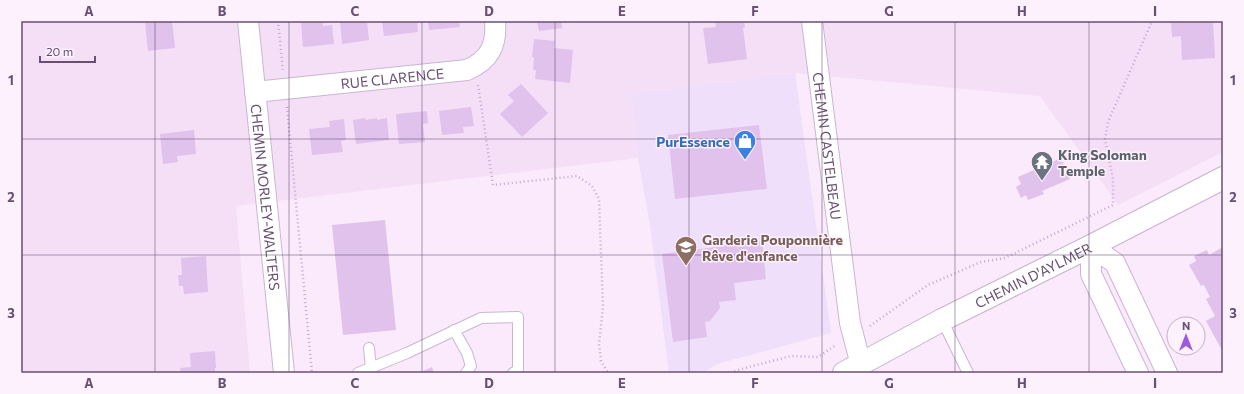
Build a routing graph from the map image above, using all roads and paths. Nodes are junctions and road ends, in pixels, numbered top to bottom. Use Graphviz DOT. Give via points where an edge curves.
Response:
graph roads {
  1 [pos="248,21"];
  2 [pos="278,21"];
  3 [pos="495,21"];
  4 [pos="812,21"];
  5 [pos="1152,21"];
  6 [pos="476,66"];
  7 [pos="285,89"];
  8 [pos="255,92"];
  9 [pos="1223,178"];
  10 [pos="1091,246"];
  11 [pos="942,320"];
  12 [pos="454,330"];
  13 [pos="853,336"];
  14 [pos="369,348"];
  15 [pos="371,368"];
  16 [pos="852,369"];
  17 [pos="284,373"];
  18 [pos="312,373"];
  19 [pos="358,373"];
  20 [pos="466,373"];
  21 [pos="513,373"];
  22 [pos="608,373"];
  23 [pos="731,373"];
  24 [pos="968,373"];
  25 [pos="1138,373"];
  26 [pos="1168,373"];
  1 -- 8 [label="street, CHEMIN MORLEY-WALTERS"];
  2 -- 7 [label="path"];
  3 -- 6 [label="street, RUE CLARENCE" via="494,45 483,62"];
  4 -- 13 [label="street, CHEMIN CASTELBEAU"];
  5 -- 13 [label="path" via="1108,122 1105,139 1112,179 1112,205 1005,258 981,262 928,285"];
  6 -- 7 [label="street, RUE CLARENCE" via="456,72"];
  6 -- 22 [label="path" via="493,185 577,176 592,186 599,199 603,307 599,344 601,361"];
  7 -- 8 [label="street, RUE CLARENCE"];
  7 -- 18 [label="path"];
  8 -- 17 [label="street, CHEMIN MORLEY-WALTERS"];
  9 -- 10 [label="main road, CHEMIN D'AYLMER"];
  10 -- 11 [label="main road, CHEMIN D'AYLMER"];
  10 -- 25 [label="street" via="1091,274"];
  10 -- 26 [label="street" via="1115,263"];
  11 -- 16 [label="main road, CHEMIN D'AYLMER"];
  11 -- 24 [label="lane"];
  12 -- 15 [label="lane"];
  12 -- 20 [label="lane" via="467,352 471,366"];
  12 -- 21 [label="lane" via="481,318 518,317 518,370"];
  13 -- 16 [label="street, CHEMIN CASTELBEAU"];
  13 -- 23 [label="path" via="818,357 791,356"];
  14 -- 15 [label="lane"];
  15 -- 19 [label="lane"];
}
